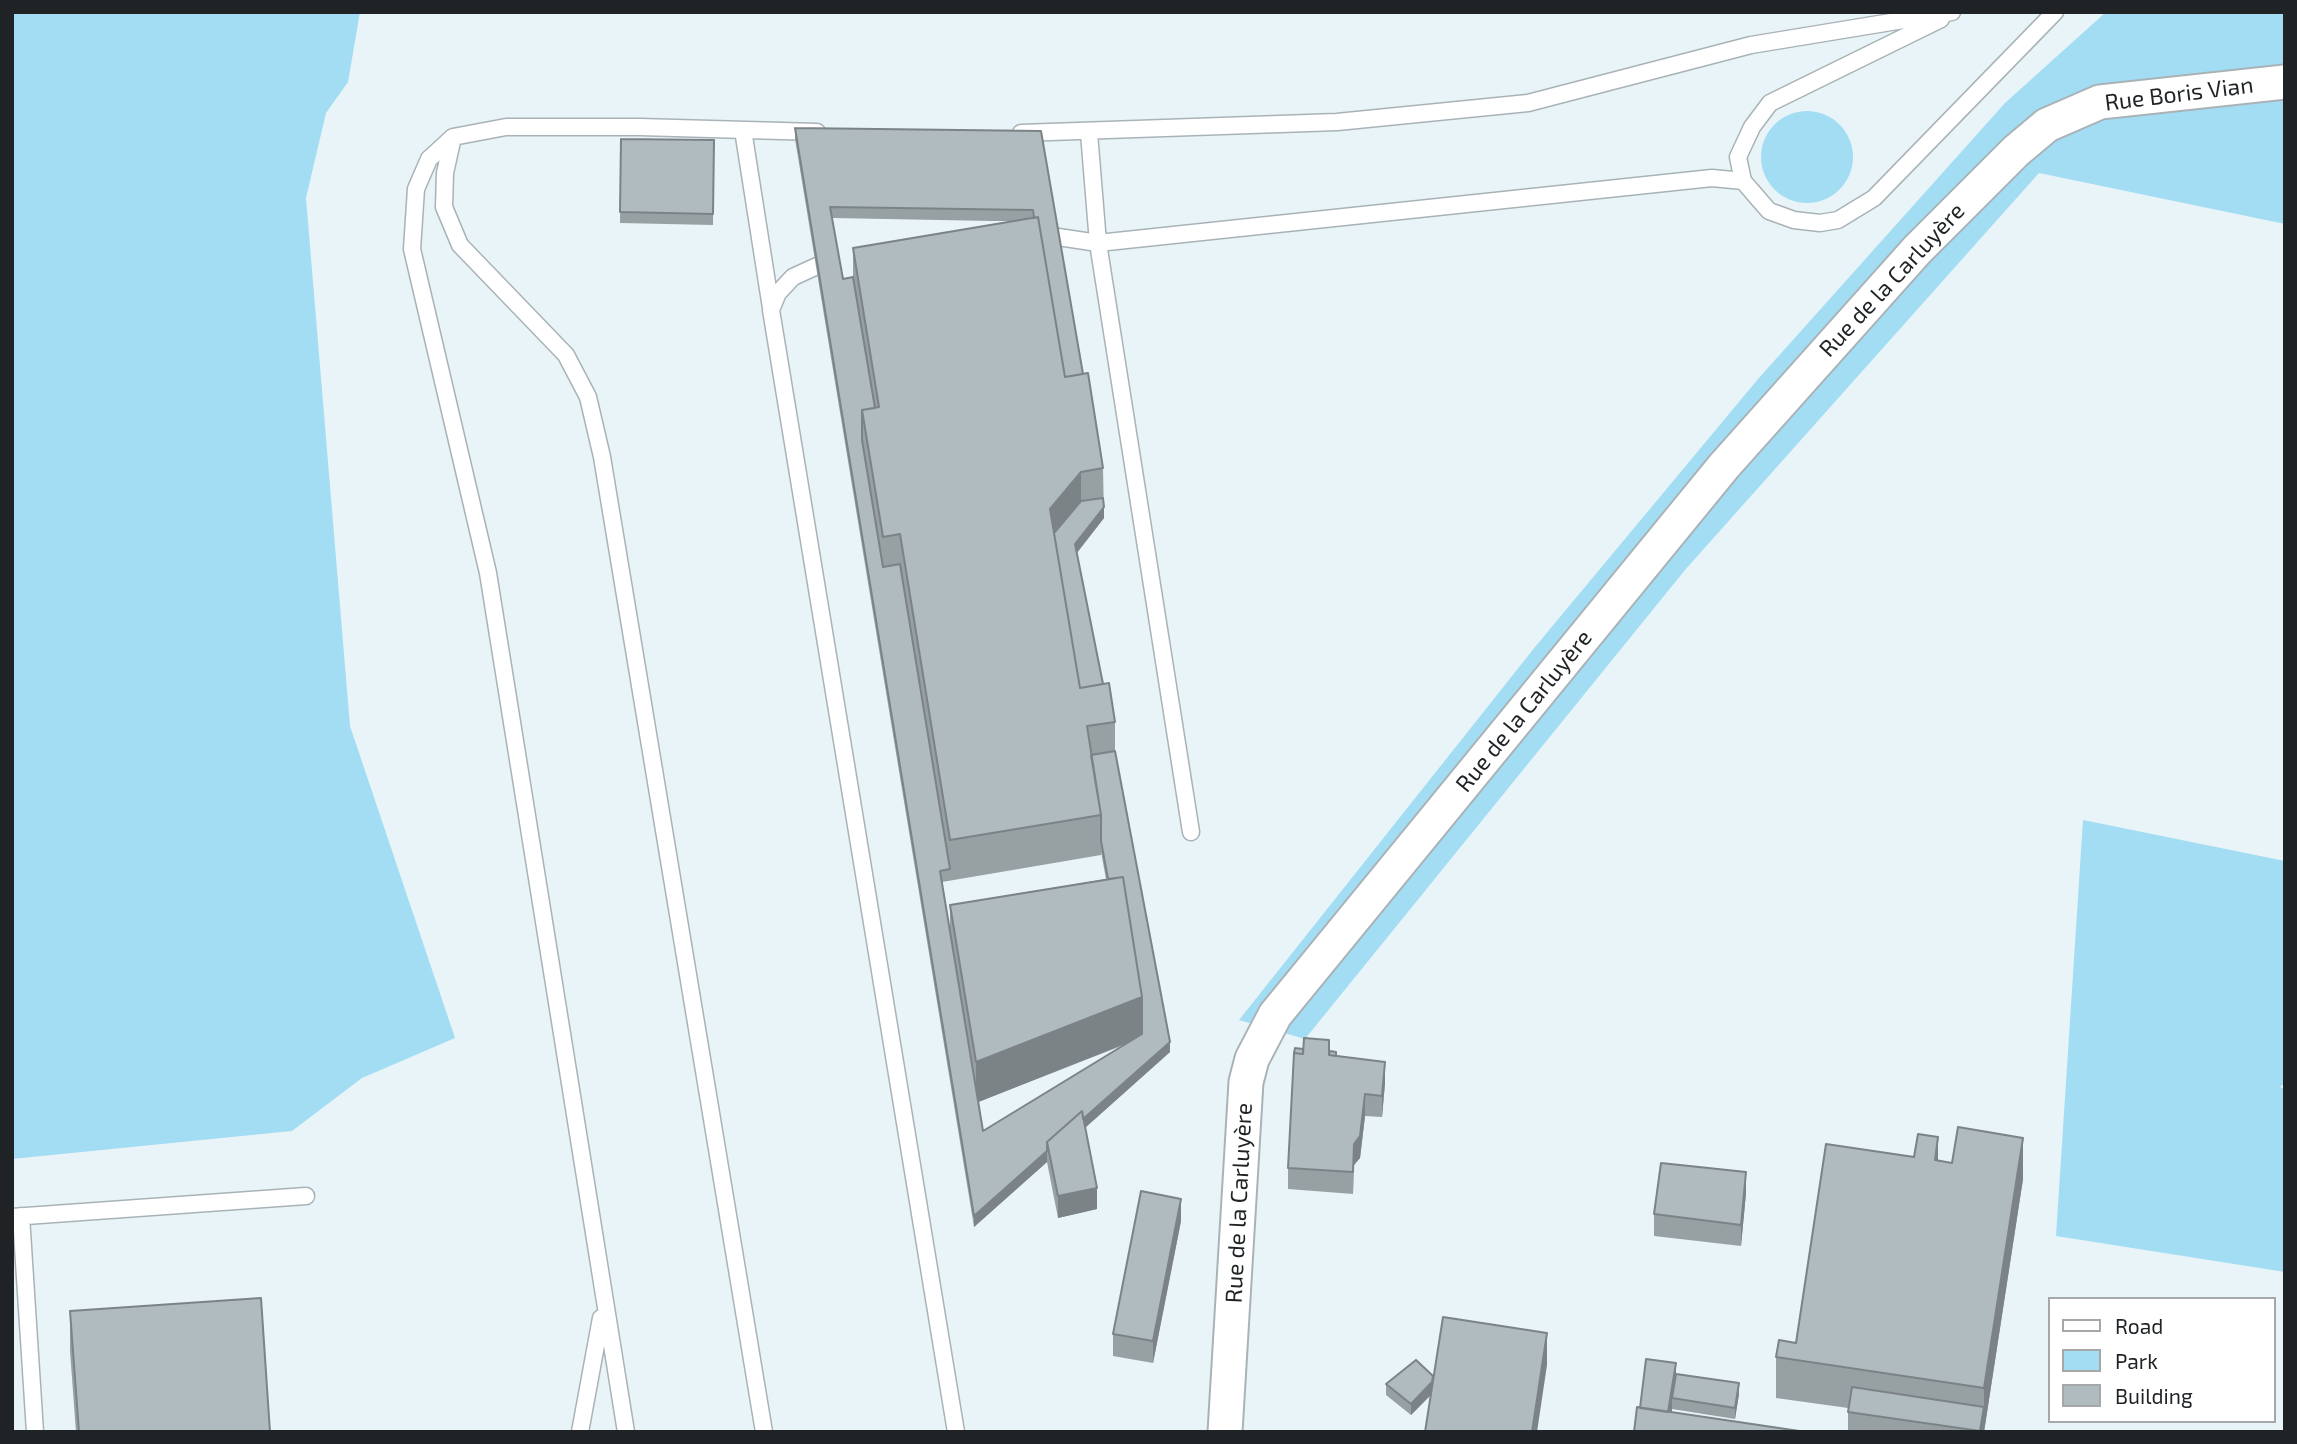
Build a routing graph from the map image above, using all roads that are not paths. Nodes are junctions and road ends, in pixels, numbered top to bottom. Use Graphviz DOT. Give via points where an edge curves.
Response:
graph roads {
  1 [pos="1954,12"];
  2 [pos="2055,12"];
  3 [pos="2285,82"];
  4 [pos="2074,111"];
  5 [pos="743,130"];
  6 [pos="838,133"];
  7 [pos="1006,133"];
  8 [pos="1089,133"];
  9 [pos="453,137"];
  10 [pos="1743,181"];
  11 [pos="1045,235"];
  12 [pos="1098,243"];
  13 [pos="817,266"];
  14 [pos="771,310"];
  15 [pos="1191,832"];
  16 [pos="306,1196"];
  17 [pos="17,1217"];
  18 [pos="602,1288"];
  19 [pos="35,1432"];
  20 [pos="580,1432"];
  21 [pos="626,1432"];
  22 [pos="764,1432"];
  23 [pos="956,1432"];
  24 [pos="1225,1432"];
  1 -- 8 [label="lane" via="1751,45 1528,103 1337,122"];
  1 -- 10 [label="lane" via="1770,103 1738,157"];
  2 -- 10 [label="lane" via="1891,182 1847,215 1820,223 1794,220 1769,211"];
  3 -- 4 [label="street, Rue Boris Vian" via="2121,99"];
  4 -- 24 [label="street, Rue de la Carluyère" via="2047,125 2016,151 1917,250 1768,415 1268,1027 1246,1082"];
  5 -- 6 [label="lane"];
  5 -- 9 [label="lane" via="506,127"];
  5 -- 14 [label="lane"];
  7 -- 8 [label="lane"];
  8 -- 12 [label="lane"];
  9 -- 18 [label="lane" via="429,159 416,188 412,249 488,573"];
  9 -- 22 [label="lane" via="444,207 460,245 566,355 588,397 602,457"];
  10 -- 12 [label="lane" via="1712,178"];
  11 -- 12 [label="lane"];
  12 -- 15 [label="lane"];
  13 -- 14 [label="lane" via="793,277 778,293"];
  14 -- 23 [label="lane"];
  16 -- 17 [label="lane"];
  17 -- 19 [label="lane"];
  18 -- 20 [label="lane" via="601,1331"];
  18 -- 21 [label="lane"];
}
